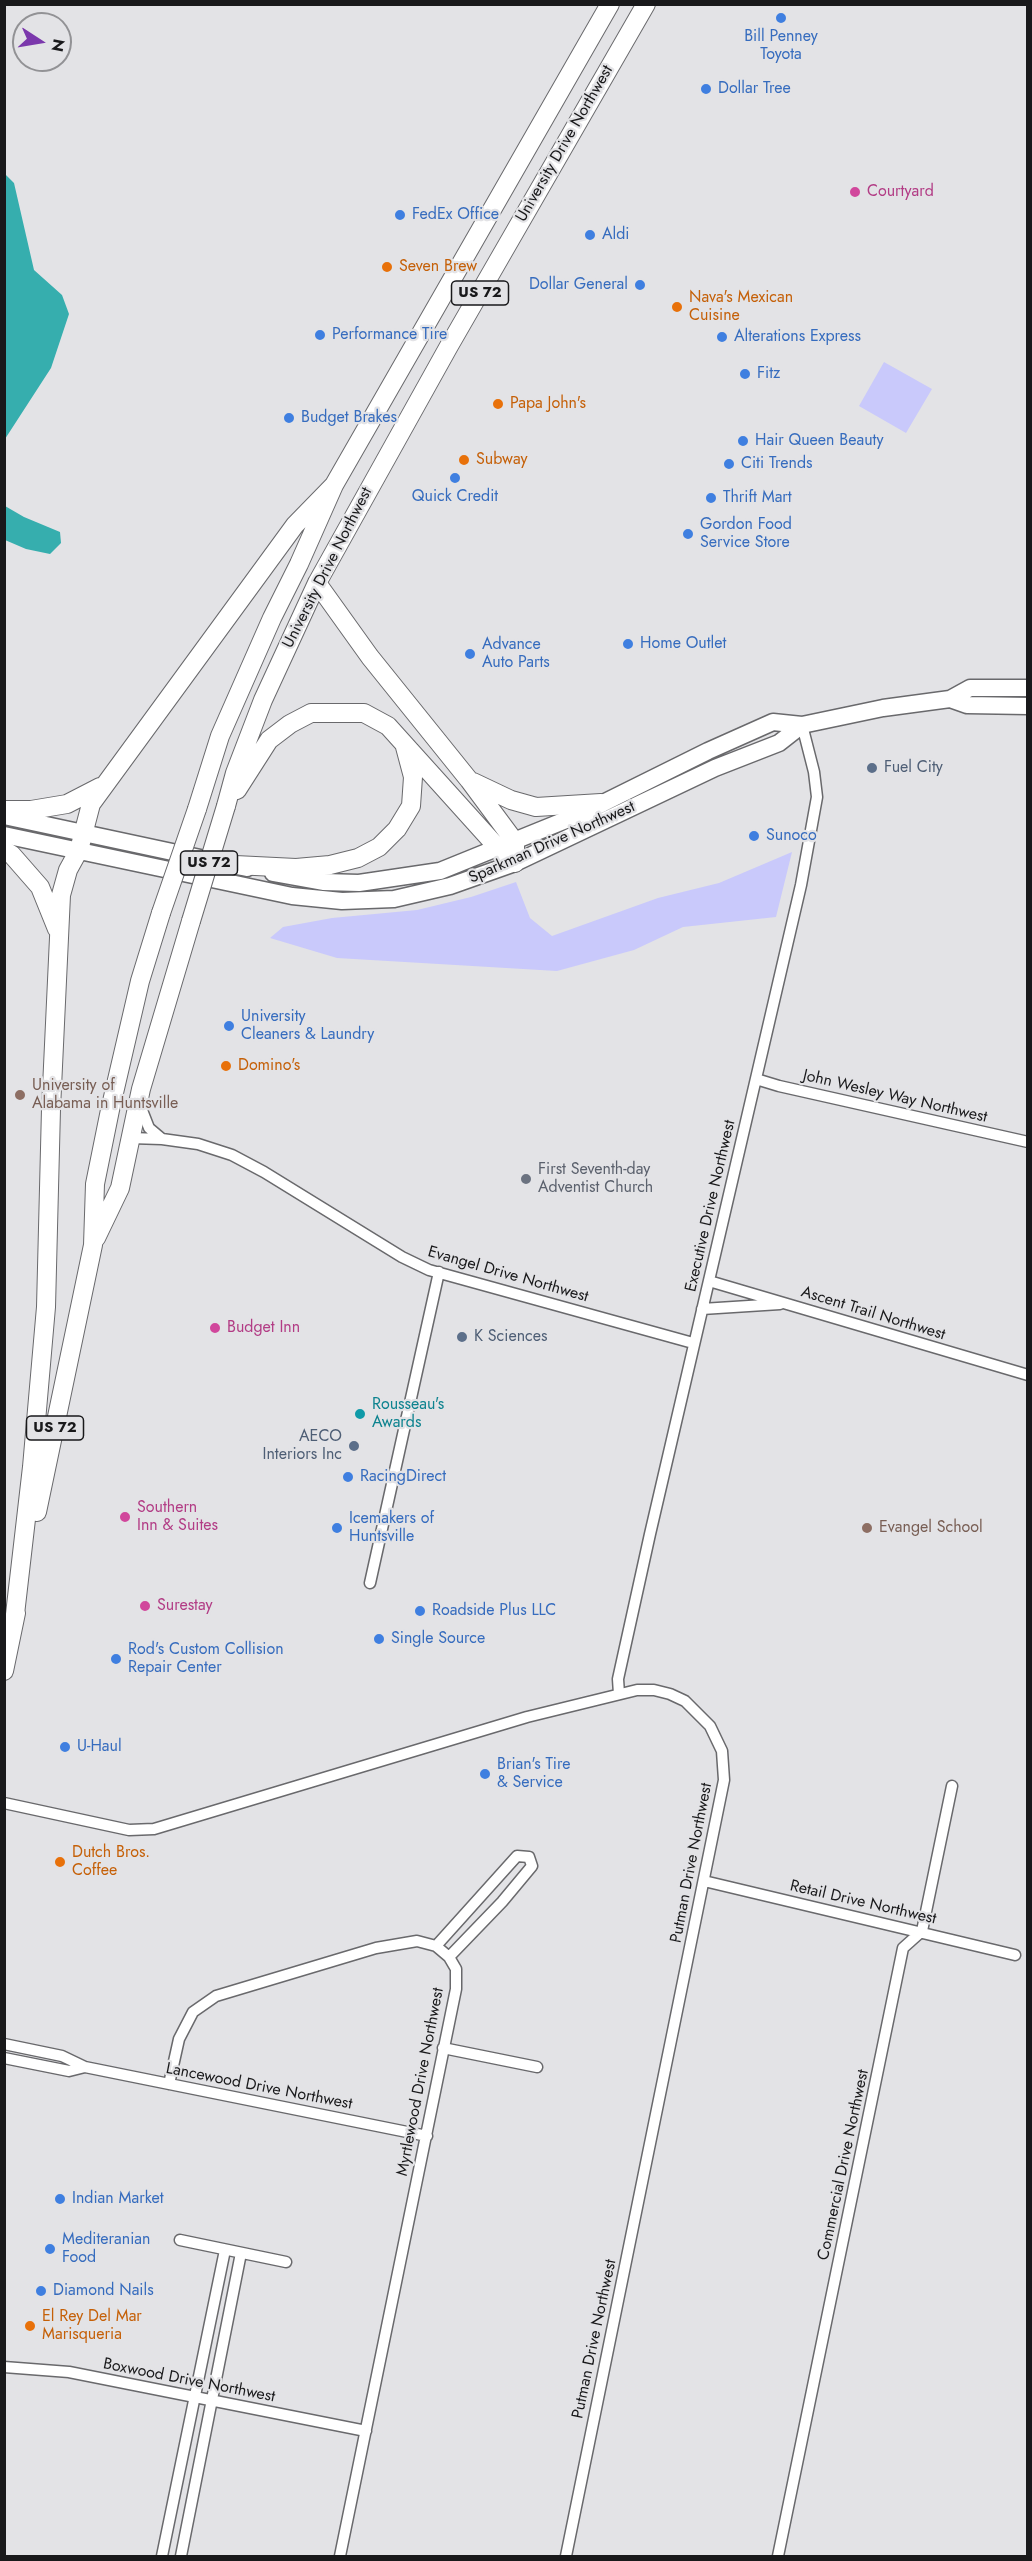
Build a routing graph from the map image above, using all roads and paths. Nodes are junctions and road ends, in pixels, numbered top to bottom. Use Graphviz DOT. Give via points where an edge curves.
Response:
graph roads {
  1 [pos="610,4"];
  2 [pos="646,4"];
  3 [pos="334,485"];
  4 [pos="317,583"];
  5 [pos="1028,688"];
  6 [pos="950,699"];
  7 [pos="1028,706"];
  8 [pos="802,725"];
  9 [pos="405,746"];
  10 [pos="470,780"];
  11 [pos="105,785"];
  12 [pos="601,803"];
  13 [pos="226,806"];
  14 [pos="4,810"];
  15 [pos="4,816"];
  16 [pos="84,831"];
  17 [pos="4,835"];
  18 [pos="506,845"];
  19 [pos="4,850"];
  20 [pos="79,850"];
  21 [pos="515,862"];
  22 [pos="236,865"];
  23 [pos="59,937"];
  24 [pos="136,997"];
  25 [pos="756,1078"];
  26 [pos="139,1097"];
  27 [pos="130,1138"];
  28 [pos="162,1139"];
  29 [pos="1028,1142"];
  30 [pos="93,1245"];
  31 [pos="439,1272"];
  32 [pos="709,1281"];
  33 [pos="786,1304"];
  34 [pos="702,1309"];
  35 [pos="693,1343"];
  36 [pos="1028,1375"];
  37 [pos="370,1583"];
  38 [pos="14,1623"];
  39 [pos="4,1671"];
  40 [pos="619,1694"];
  41 [pos="952,1786"];
  42 [pos="4,1803"];
  43 [pos="704,1881"];
  44 [pos="922,1931"];
  45 [pos="436,1946"];
  46 [pos="1015,1955"];
  47 [pos="448,1957"];
  48 [pos="4,2044"];
  49 [pos="443,2048"];
  50 [pos="4,2058"];
  51 [pos="85,2067"];
  52 [pos="537,2067"];
  53 [pos="169,2084"];
  54 [pos="427,2136"];
  55 [pos="180,2240"];
  56 [pos="225,2250"];
  57 [pos="241,2253"];
  58 [pos="286,2262"];
  59 [pos="4,2367"];
  60 [pos="194,2398"];
  61 [pos="212,2401"];
  62 [pos="366,2431"];
  63 [pos="162,2556"];
  64 [pos="181,2556"];
  65 [pos="340,2556"];
  66 [pos="566,2556"];
  67 [pos="778,2556"];
  1 -- 3 [label="highway, University Drive Northwest / US 72"];
  2 -- 4 [label="highway, University Drive Northwest / US 72"];
  3 -- 11 [label="highway" via="295,525"];
  3 -- 24 [label="highway, University Drive Northwest / US 72, bridge" via="220,736"];
  4 -- 10 [label="highway" via="370,657"];
  4 -- 13 [label="highway, University Drive Northwest / US 72" via="263,700"];
  5 -- 6 [label="main road, Sparkman Drive Northwest" via="970,688"];
  6 -- 7 [label="main road, Sparkman Drive Northwest" via="983,707"];
  6 -- 8 [label="main road, Sparkman Drive Northwest"];
  8 -- 12 [label="main road, Sparkman Drive Northwest" via="773,722"];
  8 -- 21 [label="main road, Sparkman Drive Northwest" via="779,743 715,768"];
  8 -- 25 [label="street, Executive Drive Northwest" via="817,797 801,885"];
  9 -- 13 [label="highway" via="388,726 364,713 311,713 269,740"];
  9 -- 18 [label="highway"];
  9 -- 22 [label="highway" via="413,777 411,806 397,829 379,847 330,866"];
  10 -- 12 [label="highway" via="536,807"];
  10 -- 18 [label="highway"];
  11 -- 14 [label="highway" via="67,804"];
  11 -- 16 [label="highway" via="91,804"];
  12 -- 18 [label="main road, Sparkman Drive Northwest"];
  13 -- 26 [label="highway, University Drive Northwest / US 72, bridge"];
  15 -- 16 [label="main road, Sparkman Drive Northwest"];
  16 -- 20 [label="highway"];
  16 -- 22 [label="main road, Sparkman Drive Northwest"];
  17 -- 20 [label="main road, Sparkman Drive Northwest"];
  18 -- 21 [label="highway"];
  18 -- 22 [label="main road, Sparkman Drive Northwest" via="440,871 359,884 323,882"];
  19 -- 23 [label="highway" via="40,887"];
  20 -- 21 [label="main road, Sparkman Drive Northwest" via="292,896 342,901 394,899 450,886"];
  20 -- 23 [label="highway" via="61,894"];
  23 -- 38 [label="highway" via="46,1307"];
  24 -- 27 [label="highway, US 72" via="139,1026 119,1119"];
  24 -- 30 [label="highway, University Drive Northwest / US 72" via="95,1184"];
  25 -- 29 [label="street, John Wesley Way Northwest"];
  25 -- 32 [label="street, Executive Drive Northwest"];
  26 -- 27 [label="highway, University Drive Northwest / US 72"];
  26 -- 28 [label="street" via="149,1128"];
  27 -- 28 [label="street, Evangel Drive Northwest"];
  27 -- 30 [label="highway, University Drive Northwest / US 72" via="120,1188"];
  28 -- 31 [label="street, Evangel Drive Northwest" via="198,1144 232,1155 402,1257"];
  30 -- 38 [label="highway, University Drive Northwest / US 72"];
  31 -- 35 [label="street, Evangel Drive Northwest"];
  31 -- 37 [label="street"];
  32 -- 33 [label="street, Ascent Trail Northwest"];
  32 -- 34 [label="street, Executive Drive Northwest"];
  33 -- 34 [label="street"];
  33 -- 36 [label="street, Ascent Trail Northwest"];
  34 -- 35 [label="street, Executive Drive Northwest"];
  35 -- 40 [label="street, Executive Drive Northwest" via="618,1679"];
  38 -- 39 [label="highway, University Drive Northwest / US 72"];
  40 -- 42 [label="street, Putman Drive Northwest" via="396,1755 154,1829 129,1830"];
  40 -- 43 [label="street, Putman Drive Northwest" via="654,1690 670,1694 691,1705 717,1738 724,1780"];
  41 -- 44 [label="street"];
  43 -- 44 [label="street, Retail Drive Northwest"];
  43 -- 66 [label="street, Putman Drive Northwest"];
  44 -- 46 [label="street, Retail Drive Northwest"];
  44 -- 67 [label="street, Commercial Drive Northwest" via="903,1948"];
  45 -- 47 [label="street"];
  45 -- 47 [label="street" via="517,1856 530,1857 532,1866"];
  45 -- 53 [label="street" via="417,1941 376,1948 216,1996 194,2012 178,2039"];
  47 -- 49 [label="street, Myrtlewood Drive Northwest" via="456,1969 456,1989"];
  48 -- 51 [label="street, Lancewood Drive Northwest" via="62,2056"];
  49 -- 52 [label="street"];
  49 -- 54 [label="street, Myrtlewood Drive Northwest"];
  50 -- 51 [label="street, Lancewood Drive Northwest" via="69,2072"];
  51 -- 53 [label="street, Lancewood Drive Northwest"];
  53 -- 54 [label="street, Lancewood Drive Northwest"];
  54 -- 62 [label="street, Myrtlewood Drive Northwest"];
  55 -- 56 [label="street"];
  56 -- 57 [label="street"];
  56 -- 60 [label="street"];
  57 -- 58 [label="street"];
  57 -- 61 [label="street"];
  59 -- 60 [label="street, Boxwood Drive Northwest" via="69,2372"];
  60 -- 61 [label="street, Boxwood Drive Northwest"];
  60 -- 63 [label="street"];
  61 -- 62 [label="street, Boxwood Drive Northwest"];
  61 -- 64 [label="street"];
  62 -- 65 [label="street, Myrtlewood Drive Northwest"];
}
